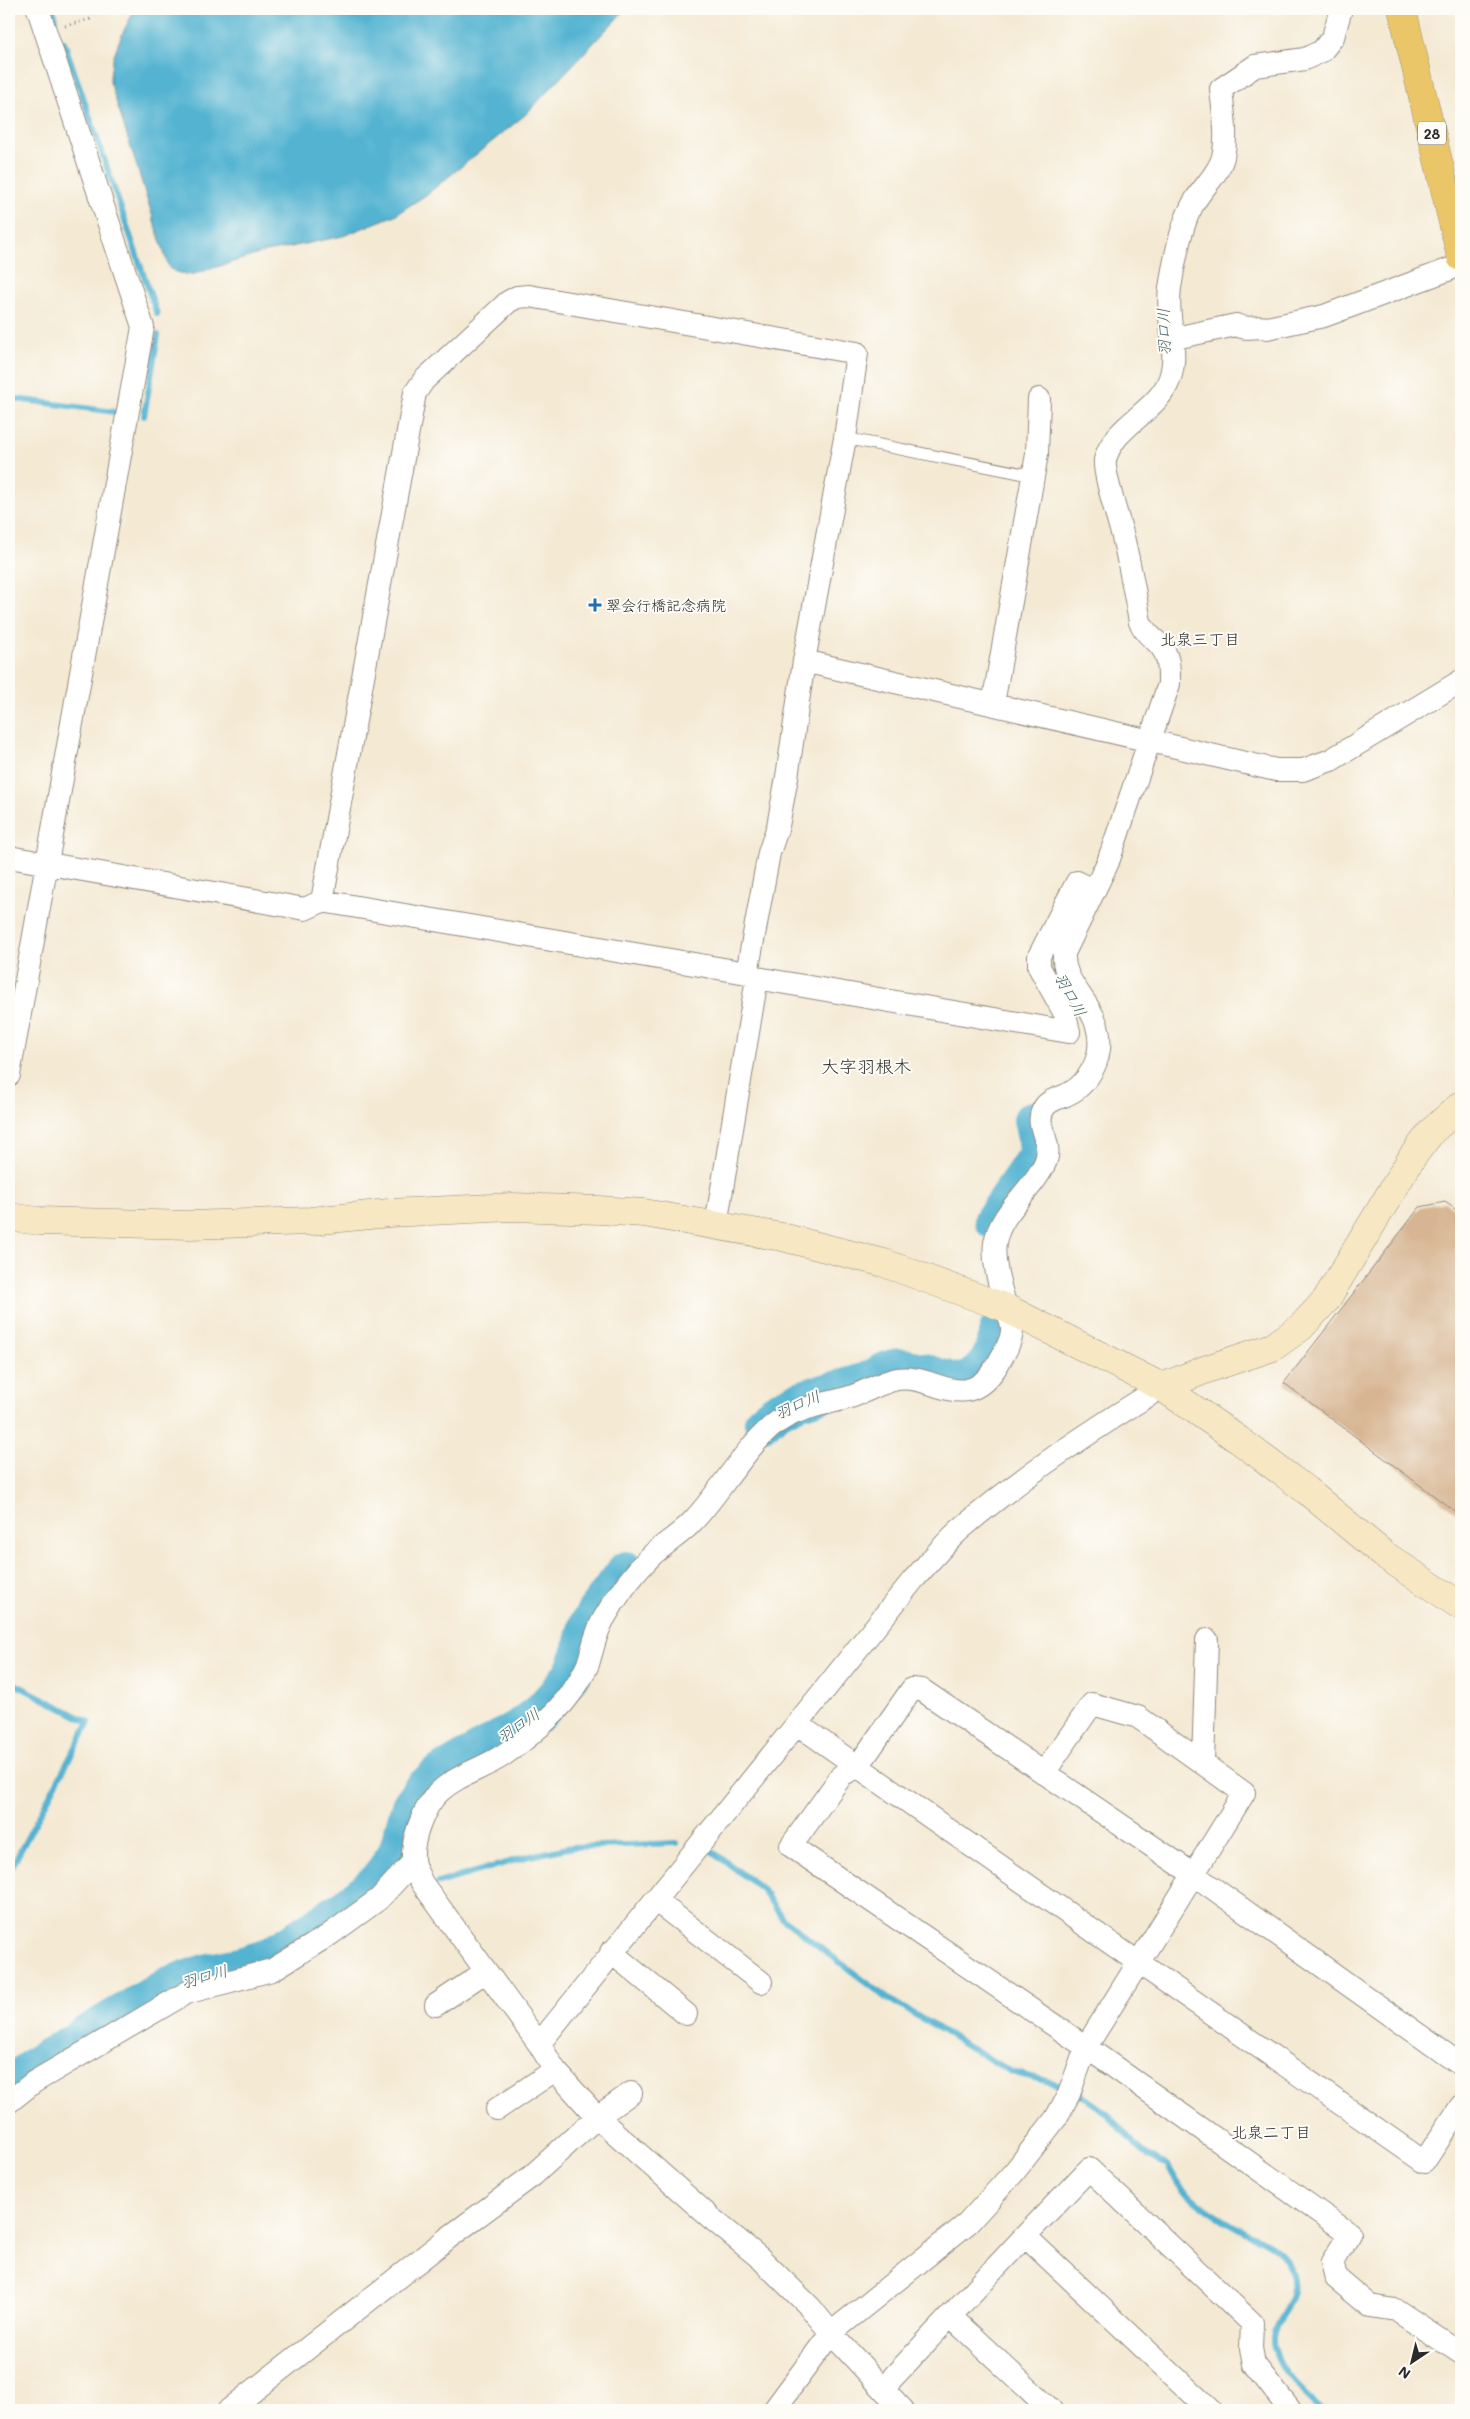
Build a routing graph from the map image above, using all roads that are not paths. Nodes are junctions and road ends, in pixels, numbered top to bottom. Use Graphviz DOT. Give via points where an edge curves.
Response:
graph roads {
  1 [pos="38,9"];
  2 [pos="1341,9"];
  3 [pos="1402,9"];
  4 [pos="1461,257"];
  5 [pos="1461,265"];
  6 [pos="1180,337"];
  7 [pos="1039,399"];
  8 [pos="844,438"];
  9 [pos="1034,476"];
  10 [pos="804,661"];
  11 [pos="1461,681"];
  12 [pos="993,704"];
  13 [pos="1150,741"];
  14 [pos="9,857"];
  15 [pos="47,864"];
  16 [pos="1094,891"];
  17 [pos="322,901"];
  18 [pos="752,975"];
  19 [pos="9,1075"];
  20 [pos="1461,1105"];
  21 [pos="9,1217"];
  22 [pos="716,1225"];
  23 [pos="1006,1308"];
  24 [pos="1162,1387"];
  25 [pos="1461,1606"];
  26 [pos="1207,1640"];
  27 [pos="797,1724"];
  28 [pos="1202,1763"];
  29 [pos="858,1766"];
  30 [pos="1044,1772"];
  31 [pos="413,1862"];
  32 [pos="1194,1874"];
  33 [pos="656,1900"];
  34 [pos="611,1952"];
  35 [pos="1138,1961"];
  36 [pos="485,1972"];
  37 [pos="761,1982"];
  38 [pos="436,2005"];
  39 [pos="686,2014"];
  40 [pos="539,2044"];
  41 [pos="1086,2047"];
  42 [pos="1461,2065"];
  43 [pos="555,2070"];
  44 [pos="631,2093"];
  45 [pos="9,2102"];
  46 [pos="1461,2106"];
  47 [pos="497,2109"];
  48 [pos="597,2117"];
  49 [pos="1025,2236"];
  50 [pos="950,2316"];
  51 [pos="831,2333"];
  52 [pos="1461,2353"];
  53 [pos="883,2388"];
  54 [pos="229,2410"];
  55 [pos="774,2410"];
  56 [pos="903,2410"];
  57 [pos="1051,2410"];
  58 [pos="1210,2410"];
  59 [pos="1290,2410"];
  1 -- 15 [label="street" via="143,327"];
  2 -- 13 [label="street" via="1333,37 1322,51 1305,59 1255,66 1221,89 1226,136 1222,158 1191,206 1170,288 1168,316 1174,358 1172,372 1155,402 1109,448 1105,462 1140,622 1167,655 1169,666 1169,684"];
  3 -- 4 [label="main road, 28"];
  5 -- 6 [label="street" via="1324,316 1267,328 1244,329 1236,325"];
  7 -- 9 [label="street"];
  8 -- 9 [label="lane"];
  8 -- 10 [label="street"];
  8 -- 17 [label="street" via="858,353 529,296 508,302 424,380 415,393"];
  9 -- 12 [label="street"];
  10 -- 12 [label="street"];
  10 -- 18 [label="street" via="778,826 769,853"];
  11 -- 13 [label="street" via="1331,760 1303,770 1276,770"];
  12 -- 13 [label="street"];
  13 -- 16 [label="street" via="1108,862"];
  14 -- 15 [label="street"];
  15 -- 17 [label="street" via="305,909"];
  15 -- 19 [label="street"];
  16 -- 18 [label="street" via="1077,882 1039,956 1039,967 1065,1014 1068,1032"];
  16 -- 23 [label="street" via="1064,952 1063,963 1093,1013 1100,1033 1099,1054 1079,1088 1049,1102 1041,1112 1039,1118 1050,1148 1044,1165 1000,1228 995,1243"];
  17 -- 18 [label="street"];
  18 -- 22 [label="street"];
  20 -- 24 [label="street" via="1432,1131 1413,1156 1326,1300 1301,1327 1273,1347"];
  21 -- 22 [label="street" via="77,1223 199,1225 512,1207 644,1213"];
  22 -- 23 [label="street" via="782,1237 884,1263"];
  23 -- 24 [label="street"];
  23 -- 31 [label="street" via="1012,1329 1004,1354 992,1372 971,1389 955,1391 911,1378 895,1379 849,1397 806,1407 780,1420 760,1438 692,1522 652,1556 625,1586 601,1623 587,1666 565,1700 504,1755 439,1792 424,1812 415,1840"];
  24 -- 25 [label="street" via="1306,1490 1383,1554"];
  24 -- 27 [label="street" via="1103,1423 961,1528 914,1580"];
  26 -- 28 [label="street"];
  27 -- 29 [label="street"];
  27 -- 33 [label="street"];
  28 -- 30 [label="street" via="1138,1717 1092,1704"];
  28 -- 32 [label="street" via="1244,1793"];
  29 -- 30 [label="street" via="912,1689 922,1690"];
  29 -- 35 [label="street"];
  29 -- 41 [label="street" via="842,1775 791,1846"];
  30 -- 32 [label="street"];
  31 -- 36 [label="street" via="422,1883"];
  31 -- 45 [label="street" via="379,1899 272,1970 186,1994 34,2082"];
  32 -- 35 [label="street"];
  32 -- 42 [label="street"];
  33 -- 34 [label="street"];
  33 -- 37 [label="street"];
  34 -- 39 [label="street"];
  34 -- 40 [label="street"];
  35 -- 41 [label="street"];
  35 -- 46 [label="street" via="1424,2162"];
  36 -- 38 [label="street"];
  36 -- 40 [label="street"];
  40 -- 43 [label="street"];
  41 -- 51 [label="street" via="1069,2094 1056,2118 1015,2171 968,2223"];
  41 -- 52 [label="street" via="1350,2234 1332,2262 1336,2278 1370,2306 1396,2310"];
  43 -- 47 [label="street"];
  43 -- 48 [label="street"];
  44 -- 48 [label="street"];
  48 -- 51 [label="street" via="760,2258 810,2306"];
  48 -- 54 [label="street" via="532,2176"];
  49 -- 50 [label="street"];
  49 -- 58 [label="street"];
  49 -- 59 [label="street" via="1089,2169 1252,2323 1254,2364"];
  50 -- 53 [label="street"];
  50 -- 57 [label="street"];
  51 -- 53 [label="street"];
  51 -- 55 [label="street"];
  53 -- 56 [label="street"];
}
